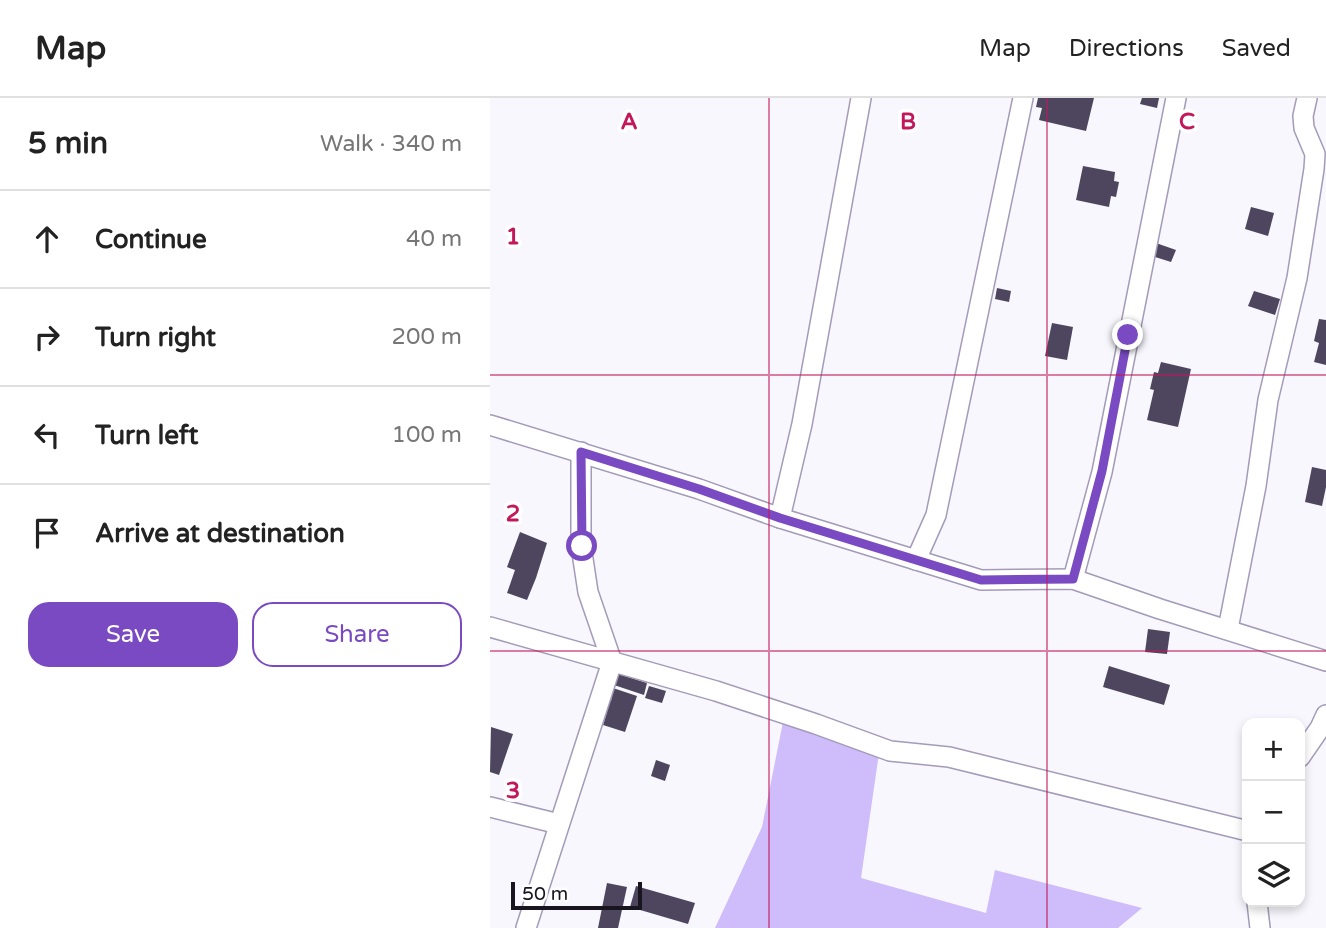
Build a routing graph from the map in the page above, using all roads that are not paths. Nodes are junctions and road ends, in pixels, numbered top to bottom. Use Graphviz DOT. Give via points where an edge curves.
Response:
graph roads {
  1 [pos="861,98"];
  2 [pos="1023,98"];
  3 [pos="1176,98"];
  4 [pos="1307,98"];
  5 [pos="490,425"];
  6 [pos="581,452"];
  7 [pos="780,518"];
  8 [pos="916,560"];
  9 [pos="1073,579"];
  10 [pos="490,626"];
  11 [pos="1228,629"];
  12 [pos="1326,661"];
  13 [pos="612,662"];
  14 [pos="1326,715"];
  15 [pos="1305,750"];
  16 [pos="490,807"];
  17 [pos="559,824"];
  18 [pos="1242,833"];
  19 [pos="1258,907"];
  20 [pos="526,928"];
  21 [pos="1260,928"];
  1 -- 7 [label="street" via="802,424"];
  2 -- 8 [label="street" via="936,515"];
  3 -- 9 [label="street" via="1102,471"];
  4 -- 11 [label="street" via="1304,128 1315,153 1314,169"];
  5 -- 6 [label="street"];
  6 -- 7 [label="street"];
  6 -- 13 [label="street" via="582,546 588,592"];
  7 -- 8 [label="street"];
  8 -- 9 [label="street" via="981,580"];
  9 -- 11 [label="street"];
  10 -- 13 [label="street"];
  11 -- 12 [label="street"];
  13 -- 17 [label="street"];
  13 -- 18 [label="street" via="716,691 890,751 949,757"];
  14 -- 15 [label="street"];
  16 -- 17 [label="street"];
  17 -- 20 [label="street"];
  19 -- 21 [label="street"];
}
